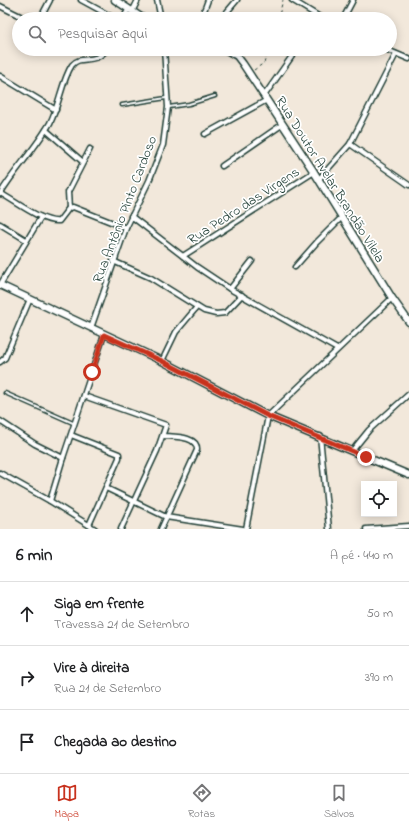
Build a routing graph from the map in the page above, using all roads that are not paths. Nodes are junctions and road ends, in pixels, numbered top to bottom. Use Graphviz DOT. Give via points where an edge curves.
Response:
graph roads {
  1 [pos="50,0"];
  2 [pos="82,0"];
  3 [pos="115,0"];
  4 [pos="138,0"];
  5 [pos="157,0"];
  6 [pos="208,0"];
  7 [pos="237,0"];
  8 [pos="292,0"];
  9 [pos="353,0"];
  10 [pos="0,6"];
  11 [pos="130,11"];
  12 [pos="12,12"];
  13 [pos="44,12"];
  14 [pos="103,12"];
  15 [pos="160,12"];
  16 [pos="204,12"];
  17 [pos="228,12"];
  18 [pos="309,12"];
  19 [pos="347,12"];
  20 [pos="397,54"];
  21 [pos="100,56"];
  22 [pos="164,56"];
  23 [pos="237,56"];
  24 [pos="293,56"];
  25 [pos="395,56"];
  26 [pos="409,59"];
  27 [pos="0,76"];
  28 [pos="215,96"];
  29 [pos="167,98"];
  30 [pos="266,98"];
  31 [pos="122,104"];
  32 [pos="168,107"];
  33 [pos="56,110"];
  34 [pos="283,124"];
  35 [pos="46,130"];
  36 [pos="205,134"];
  37 [pos="350,144"];
  38 [pos="90,149"];
  39 [pos="83,162"];
  40 [pos="222,166"];
  41 [pos="314,172"];
  42 [pos="319,179"];
  43 [pos="409,186"];
  44 [pos="0,194"];
  45 [pos="69,208"];
  46 [pos="131,216"];
  47 [pos="41,217"];
  48 [pos="342,218"];
  49 [pos="0,224"];
  50 [pos="126,228"];
  51 [pos="26,240"];
  52 [pos="183,256"];
  53 [pos="113,261"];
  54 [pos="252,261"];
  55 [pos="295,268"];
  56 [pos="0,285"];
  57 [pos="230,288"];
  58 [pos="242,295"];
  59 [pos="392,298"];
  60 [pos="30,300"];
  61 [pos="198,307"];
  62 [pos="409,322"];
  63 [pos="91,328"];
  64 [pos="104,335"];
  65 [pos="337,349"];
  66 [pos="162,361"];
  67 [pos="0,362"];
  68 [pos="5,393"];
  69 [pos="409,394"];
  70 [pos="84,396"];
  71 [pos="268,416"];
  72 [pos="0,421"];
  73 [pos="74,424"];
  74 [pos="71,435"];
  75 [pos="164,436"];
  76 [pos="320,436"];
  77 [pos="352,451"];
  78 [pos="63,458"];
  79 [pos="0,473"];
  80 [pos="409,475"];
  81 [pos="106,488"];
  82 [pos="50,501"];
  83 [pos="134,501"];
  84 [pos="166,517"];
  85 [pos="89,525"];
  86 [pos="409,526"];
  87 [pos="95,529"];
  88 [pos="121,529"];
  89 [pos="160,529"];
  90 [pos="244,529"];
  91 [pos="329,529"];
  92 [pos="366,529"];
  1 -- 13 [label="street"];
  2 -- 14 [label="street"];
  3 -- 11 [label="street"];
  4 -- 11 [label="street"];
  5 -- 15 [label="street"];
  6 -- 16 [label="street"];
  7 -- 17 [label="street"];
  8 -- 18 [label="street"];
  9 -- 19 [label="street"];
  10 -- 12 [label="street"];
  20 -- 26 [label="street"];
  21 -- 33 [label="street" via="73,65"];
  22 -- 29 [label="street, Rua Antônio Pinto Cardoso"];
  23 -- 30 [label="street, Rua Doutor Avelar Brandão Vilela"];
  24 -- 30 [label="street"];
  25 -- 37 [label="street"];
  27 -- 33 [label="street"];
  28 -- 32 [label="lane"];
  29 -- 31 [label="lane"];
  29 -- 32 [label="street, Rua Antônio Pinto Cardoso"];
  30 -- 34 [label="street, Rua Doutor Avelar Brandão Vilela"];
  30 -- 36 [label="street"];
  32 -- 46 [label="street, Rua Antônio Pinto Cardoso" via="163,145 149,181"];
  33 -- 35 [label="street"];
  34 -- 40 [label="street"];
  34 -- 41 [label="street, Rua Doutor Avelar Brandão Vilela"];
  35 -- 39 [label="street"];
  35 -- 44 [label="street"];
  37 -- 42 [label="street"];
  37 -- 43 [label="street"];
  38 -- 39 [label="street"];
  39 -- 45 [label="street" via="68,192"];
  41 -- 42 [label="street, Rua Doutor Avelar Brandão Vilela"];
  41 -- 52 [label="street, Rua Pedro das Virgens"];
  42 -- 48 [label="street, Rua Doutor Avelar Brandão Vilela"];
  44 -- 47 [label="street"];
  45 -- 47 [label="street" via="59,221"];
  45 -- 50 [label="street" via="77,208"];
  46 -- 50 [label="street, Rua Antônio Pinto Cardoso"];
  46 -- 52 [label="street"];
  47 -- 51 [label="street"];
  48 -- 55 [label="street"];
  48 -- 59 [label="street, Rua Doutor Avelar Brandão Vilela"];
  49 -- 51 [label="street"];
  50 -- 53 [label="street, Rua Antônio Pinto Cardoso"];
  51 -- 56 [label="street"];
  52 -- 57 [label="street"];
  53 -- 61 [label="street" via="151,278"];
  53 -- 63 [label="street, Rua Antônio Pinto Cardoso"];
  54 -- 57 [label="street"];
  56 -- 60 [label="street"];
  57 -- 58 [label="street"];
  58 -- 61 [label="street" via="222,314 211,313"];
  58 -- 65 [label="street"];
  59 -- 62 [label="street, Rua Doutor Avelar Brandão Vilela"];
  59 -- 65 [label="street"];
  60 -- 63 [label="street"];
  60 -- 67 [label="street" via="5,358"];
  61 -- 66 [label="street" via="179,328"];
  63 -- 64 [label="street"];
  64 -- 66 [label="street"];
  64 -- 70 [label="street"];
  65 -- 71 [label="street"];
  66 -- 71 [label="street"];
  68 -- 73 [label="lane"];
  69 -- 77 [label="street" via="369,430"];
  70 -- 73 [label="street"];
  70 -- 75 [label="street" via="166,425"];
  71 -- 76 [label="street"];
  71 -- 90 [label="street"];
  72 -- 78 [label="street" via="35,444"];
  73 -- 74 [label="street"];
  74 -- 78 [label="street"];
  74 -- 81 [label="street" via="116,452 120,458"];
  75 -- 83 [label="street"];
  75 -- 84 [label="street" via="190,440 197,446"];
  76 -- 77 [label="street"];
  76 -- 91 [label="street"];
  77 -- 80 [label="street"];
  78 -- 82 [label="street"];
  79 -- 82 [label="street"];
  81 -- 83 [label="street"];
  81 -- 85 [label="street"];
  82 -- 85 [label="street"];
  83 -- 84 [label="street"];
  83 -- 88 [label="street"];
  84 -- 89 [label="street"];
  84 -- 90 [label="street"];
  85 -- 87 [label="street"];
  86 -- 92 [label="street"];
}
